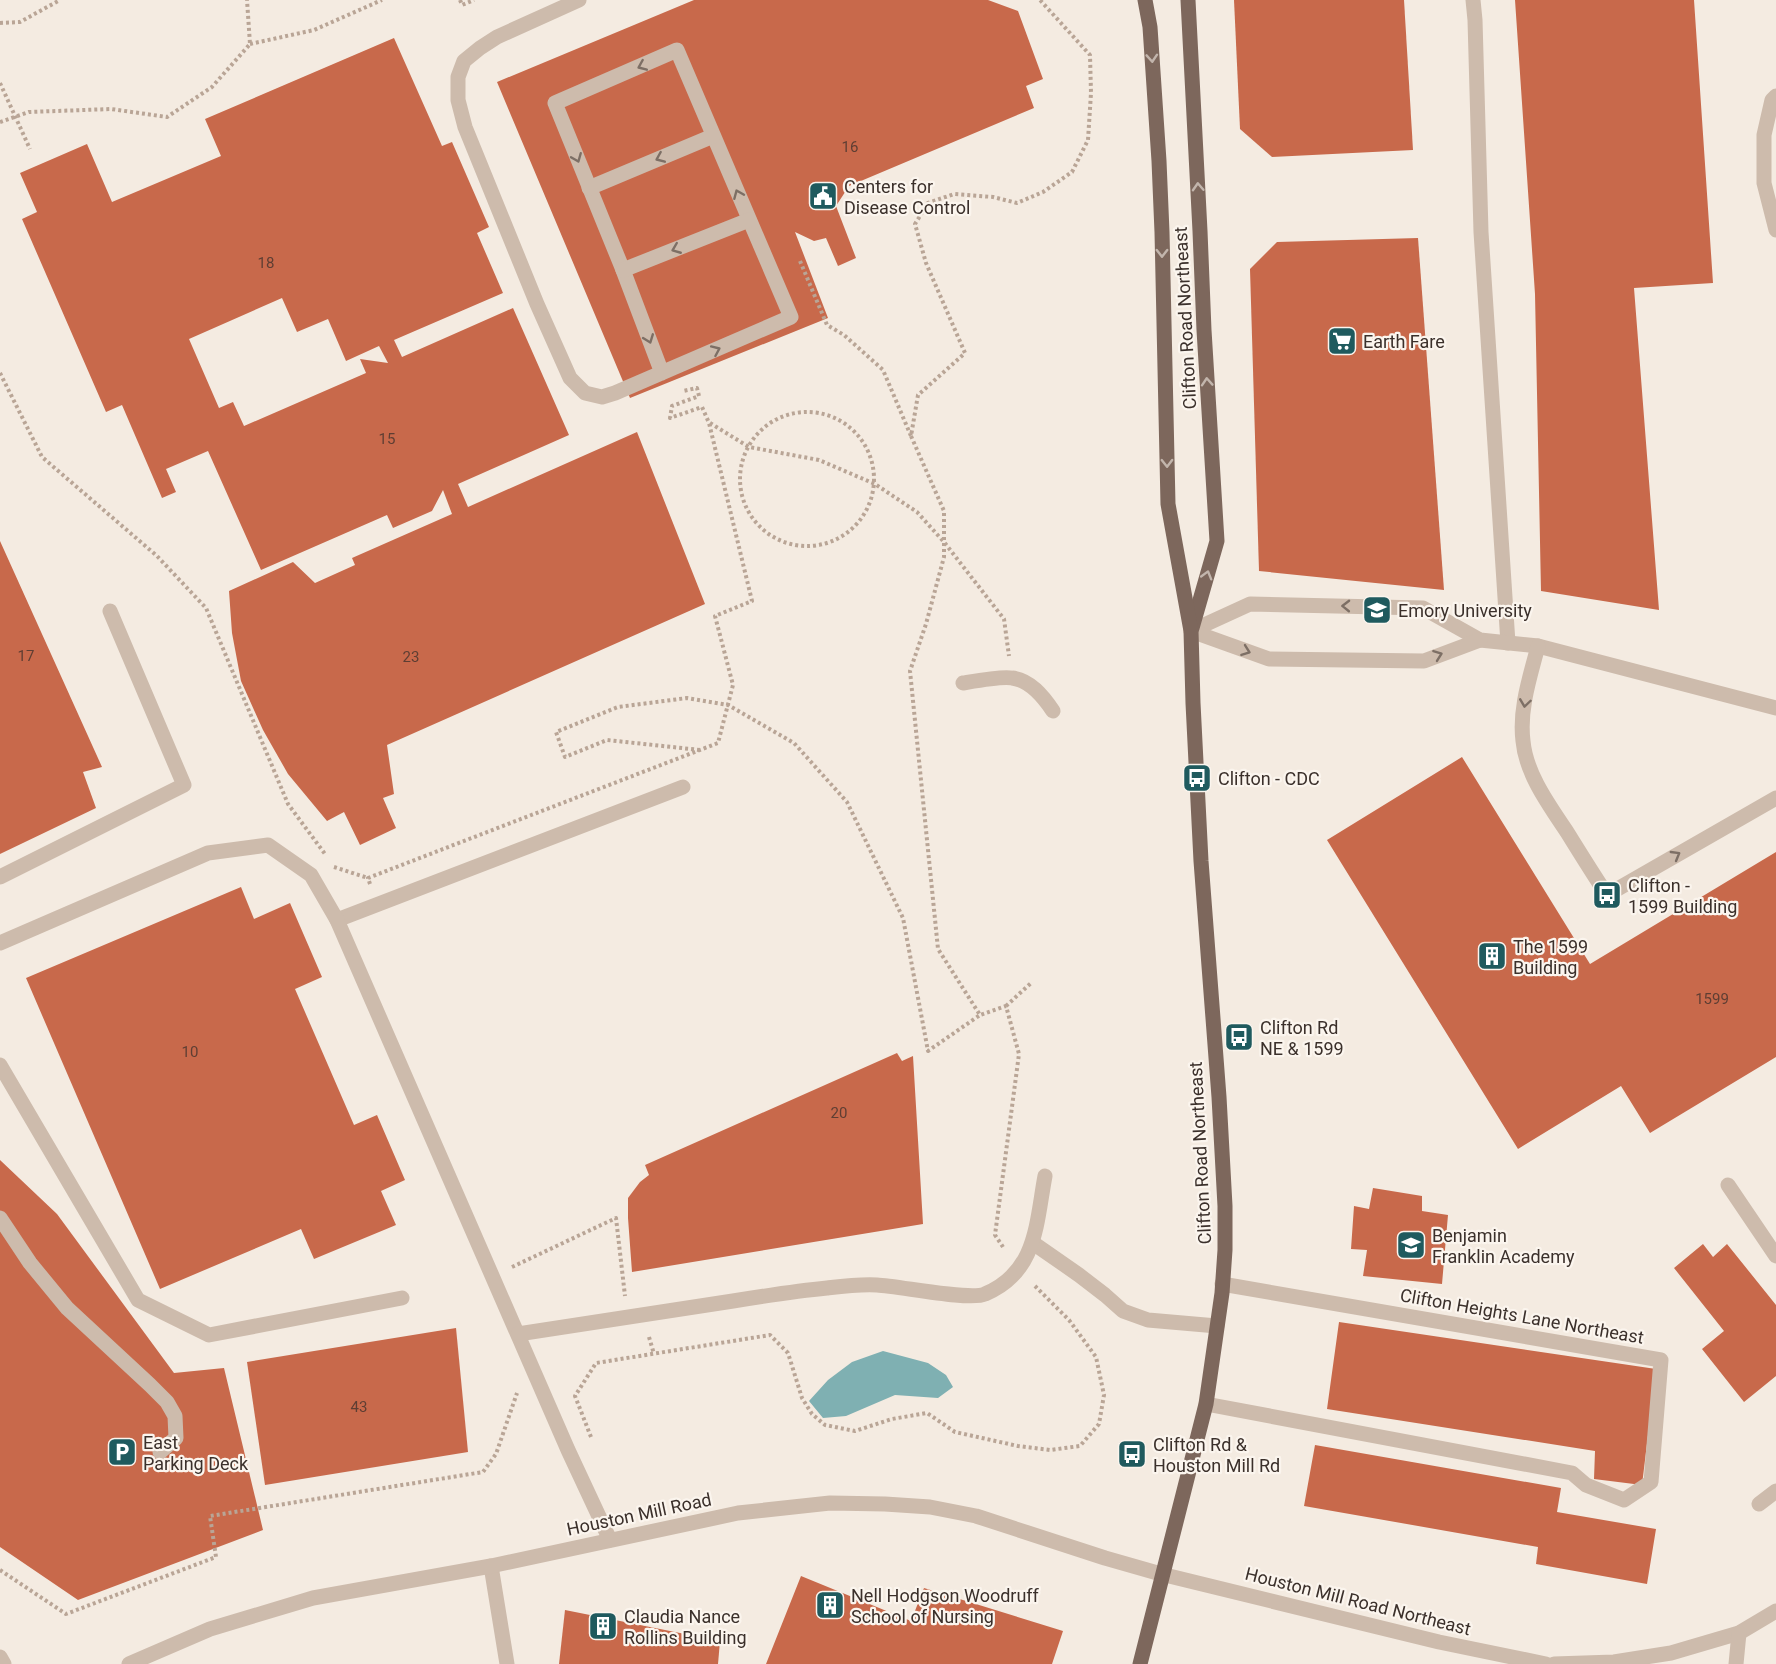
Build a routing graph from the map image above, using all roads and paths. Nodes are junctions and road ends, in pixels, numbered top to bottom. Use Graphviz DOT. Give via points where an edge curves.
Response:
graph roads {
  1 [pos="60,0"];
  2 [pos="247,0"];
  3 [pos="384,0"];
  4 [pos="460,0"];
  5 [pos="474,0"];
  6 [pos="579,0"];
  7 [pos="1040,0"];
  8 [pos="1145,0"];
  9 [pos="1188,0"];
  10 [pos="1473,0"];
  11 [pos="0,23"];
  12 [pos="250,44"];
  13 [pos="0,83"];
  14 [pos="1776,96"];
  15 [pos="15,117"];
  16 [pos="0,122"];
  17 [pos="714,136"];
  18 [pos="30,149"];
  19 [pos="589,188"];
  20 [pos="750,220"];
  21 [pos="1776,230"];
  22 [pos="800,261"];
  23 [pos="623,270"];
  24 [pos="0,373"];
  25 [pos="655,376"];
  26 [pos="709,423"];
  27 [pos="911,436"];
  28 [pos="749,447"];
  29 [pos="875,484"];
  30 [pos="944,542"];
  31 [pos="110,611"];
  32 [pos="1191,631"];
  33 [pos="1480,640"];
  34 [pos="1508,643"];
  35 [pos="1538,646"];
  36 [pos="1012,677"];
  37 [pos="963,683"];
  38 [pos="728,705"];
  39 [pos="1776,708"];
  40 [pos="1053,711"];
  41 [pos="701,750"];
  42 [pos="683,787"];
  43 [pos="1776,798"];
  44 [pos="0,877"];
  45 [pos="368,878"];
  46 [pos="377,905"];
  47 [pos="337,920"];
  48 [pos="0,943"];
  49 [pos="1031,983"];
  50 [pos="1006,1006"];
  51 [pos="980,1015"];
  52 [pos="0,1065"];
  53 [pos="1045,1176"];
  54 [pos="1728,1185"];
  55 [pos="0,1218"];
  56 [pos="1033,1243"];
  57 [pos="1776,1256"];
  58 [pos="1019,1269"];
  59 [pos="492,1276"];
  60 [pos="1222,1284"];
  61 [pos="402,1299"];
  62 [pos="628,1317"];
  63 [pos="1217,1326"];
  64 [pos="518,1334"];
  65 [pos="654,1354"];
  66 [pos="518,1390"];
  67 [pos="1206,1404"];
  68 [pos="568,1450"];
  69 [pos="160,1452"];
  70 [pos="1776,1491"];
  71 [pos="1759,1504"];
  72 [pos="610,1540"];
  73 [pos="491,1566"];
  74 [pos="0,1570"];
  75 [pos="1161,1574"];
  76 [pos="1776,1611"];
  77 [pos="1739,1633"];
  78 [pos="0,1657"];
  79 [pos="4,1664"];
  80 [pos="129,1664"];
  81 [pos="507,1664"];
  82 [pos="1140,1664"];
  83 [pos="1546,1664"];
  84 [pos="1554,1664"];
  85 [pos="1736,1664"];
  1 -- 11 [label="path" via="20,22"];
  2 -- 12 [label="path"];
  3 -- 12 [label="path" via="314,30"];
  4 -- 5 [label="path" via="462,5"];
  6 -- 25 [label="street" via="497,37 464,61 458,77 458,100 478,163 570,378 585,393 602,398"];
  7 -- 27 [label="path" via="1090,55 1088,140 1072,172 1043,192 1017,202 954,194 928,203 915,224 926,263 965,353 918,395"];
  8 -- 32 [label="main road, Clifton Road Northeast, one-way" via="1160,161 1167,504"];
  32 -- 9 [label="main road, Clifton Road Northeast, one-way" via="1217,541"];
  10 -- 34 [label="street" via="1481,232"];
  12 -- 15 [label="path" via="212,87 167,117 111,108 29,112"];
  13 -- 15 [label="path"];
  14 -- 21 [label="street" via="1764,135 1764,183"];
  15 -- 16 [label="path"];
  15 -- 18 [label="path"];
  17 -- 19 [label="street, one-way"];
  17 -- 19 [label="street, one-way" via="677,50 555,103"];
  20 -- 17 [label="street, one-way"];
  19 -- 23 [label="street"];
  20 -- 23 [label="street, one-way"];
  25 -- 20 [label="street, one-way" via="791,317"];
  22 -- 27 [label="path" via="827,325 883,370"];
  23 -- 25 [label="street, one-way"];
  24 -- 45 [label="path" via="42,456 157,556 206,608 288,804 336,869"];
  25 -- 26 [label="path" via="653,389 663,396 697,388 699,396 672,406 670,418 702,406"];
  26 -- 28 [label="path"];
  26 -- 38 [label="path" via="752,601 715,616 733,685"];
  27 -- 30 [label="path" via="944,511"];
  28 -- 29 [label="path" via="819,460"];
  28 -- 29 [label="path" via="768,424 789,414 826,414 848,425 866,445"];
  28 -- 29 [label="path" via="742,462 740,486 746,504 764,531 781,541 804,546 837,540 856,527 869,507"];
  29 -- 30 [label="path" via="917,512"];
  30 -- 36 [label="path" via="1004,620"];
  30 -- 51 [label="path" via="945,556 910,671 938,949"];
  31 -- 44 [label="street" via="184,785"];
  32 -- 33 [label="street, one-way" via="1269,659 1424,661"];
  33 -- 32 [label="street, one-way" via="1423,608 1250,604"];
  32 -- 60 [label="main road, Clifton Road Northeast" via="1201,861 1223,1170"];
  33 -- 34 [label="street"];
  34 -- 35 [label="street"];
  35 -- 39 [label="street"];
  35 -- 43 [label="street, one-way" via="1523,703 1526,756 1552,810 1607,895"];
  36 -- 37 [label="street"];
  36 -- 40 [label="street" via="1029,684"];
  38 -- 41 [label="path" via="718,743"];
  38 -- 41 [label="path" via="687,698 618,707 556,732 566,757 607,740"];
  38 -- 51 [label="path" via="794,743 848,802 903,918 928,1051"];
  41 -- 45 [label="path"];
  42 -- 46 [label="street"];
  45 -- 46 [label="path"];
  46 -- 47 [label="street"];
  47 -- 48 [label="street" via="311,875 268,845 208,853"];
  47 -- 59 [label="street"];
  49 -- 50 [label="path"];
  50 -- 51 [label="path"];
  50 -- 58 [label="path" via="1019,1054 995,1235"];
  52 -- 61 [label="street" via="138,1300 209,1335"];
  53 -- 56 [label="street"];
  54 -- 57 [label="street"];
  55 -- 69 [label="street" via="67,1308 167,1402 175,1416 176,1438"];
  56 -- 58 [label="street"];
  56 -- 63 [label="street" via="1123,1311 1148,1320"];
  58 -- 62 [label="street" via="983,1296 864,1284"];
  58 -- 65 [label="path" via="1069,1320 1096,1357 1104,1395 1101,1414 1099,1424 1080,1446 1050,1450 1018,1446 955,1432 927,1413 855,1431 825,1425 802,1398 788,1353 770,1335"];
  59 -- 62 [label="path" via="616,1218"];
  59 -- 64 [label="street"];
  60 -- 63 [label="main road, Clifton Road Northeast"];
  60 -- 67 [label="street, Clifton Heights Lane Northeast" via="1661,1360 1652,1482 1624,1500 1586,1485 1572,1473"];
  62 -- 64 [label="street"];
  62 -- 65 [label="path" via="647,1329"];
  63 -- 67 [label="main road, Clifton Road Northeast"];
  64 -- 68 [label="street"];
  65 -- 68 [label="path" via="596,1363 575,1396 594,1446"];
  66 -- 74 [label="path" via="496,1454 483,1472 210,1516 216,1557 66,1614"];
  67 -- 75 [label="main road, Clifton Road Northeast"];
  68 -- 72 [label="street"];
  70 -- 71 [label="street"];
  72 -- 73 [label="street, Houston Mill Road"];
  72 -- 75 [label="street, Houston Mill Road" via="748,1512 830,1503 885,1504 976,1516"];
  73 -- 80 [label="street, Houston Mill Road" via="314,1598 210,1629"];
  73 -- 81 [label="street"];
  75 -- 82 [label="main road, Clifton Road Northeast"];
  75 -- 83 [label="street, Houston Mill Road Northeast" via="1428,1640"];
  76 -- 77 [label="street"];
  77 -- 84 [label="street" via="1671,1653 1614,1662"];
  77 -- 85 [label="street"];
  78 -- 79 [label="street"];
}
